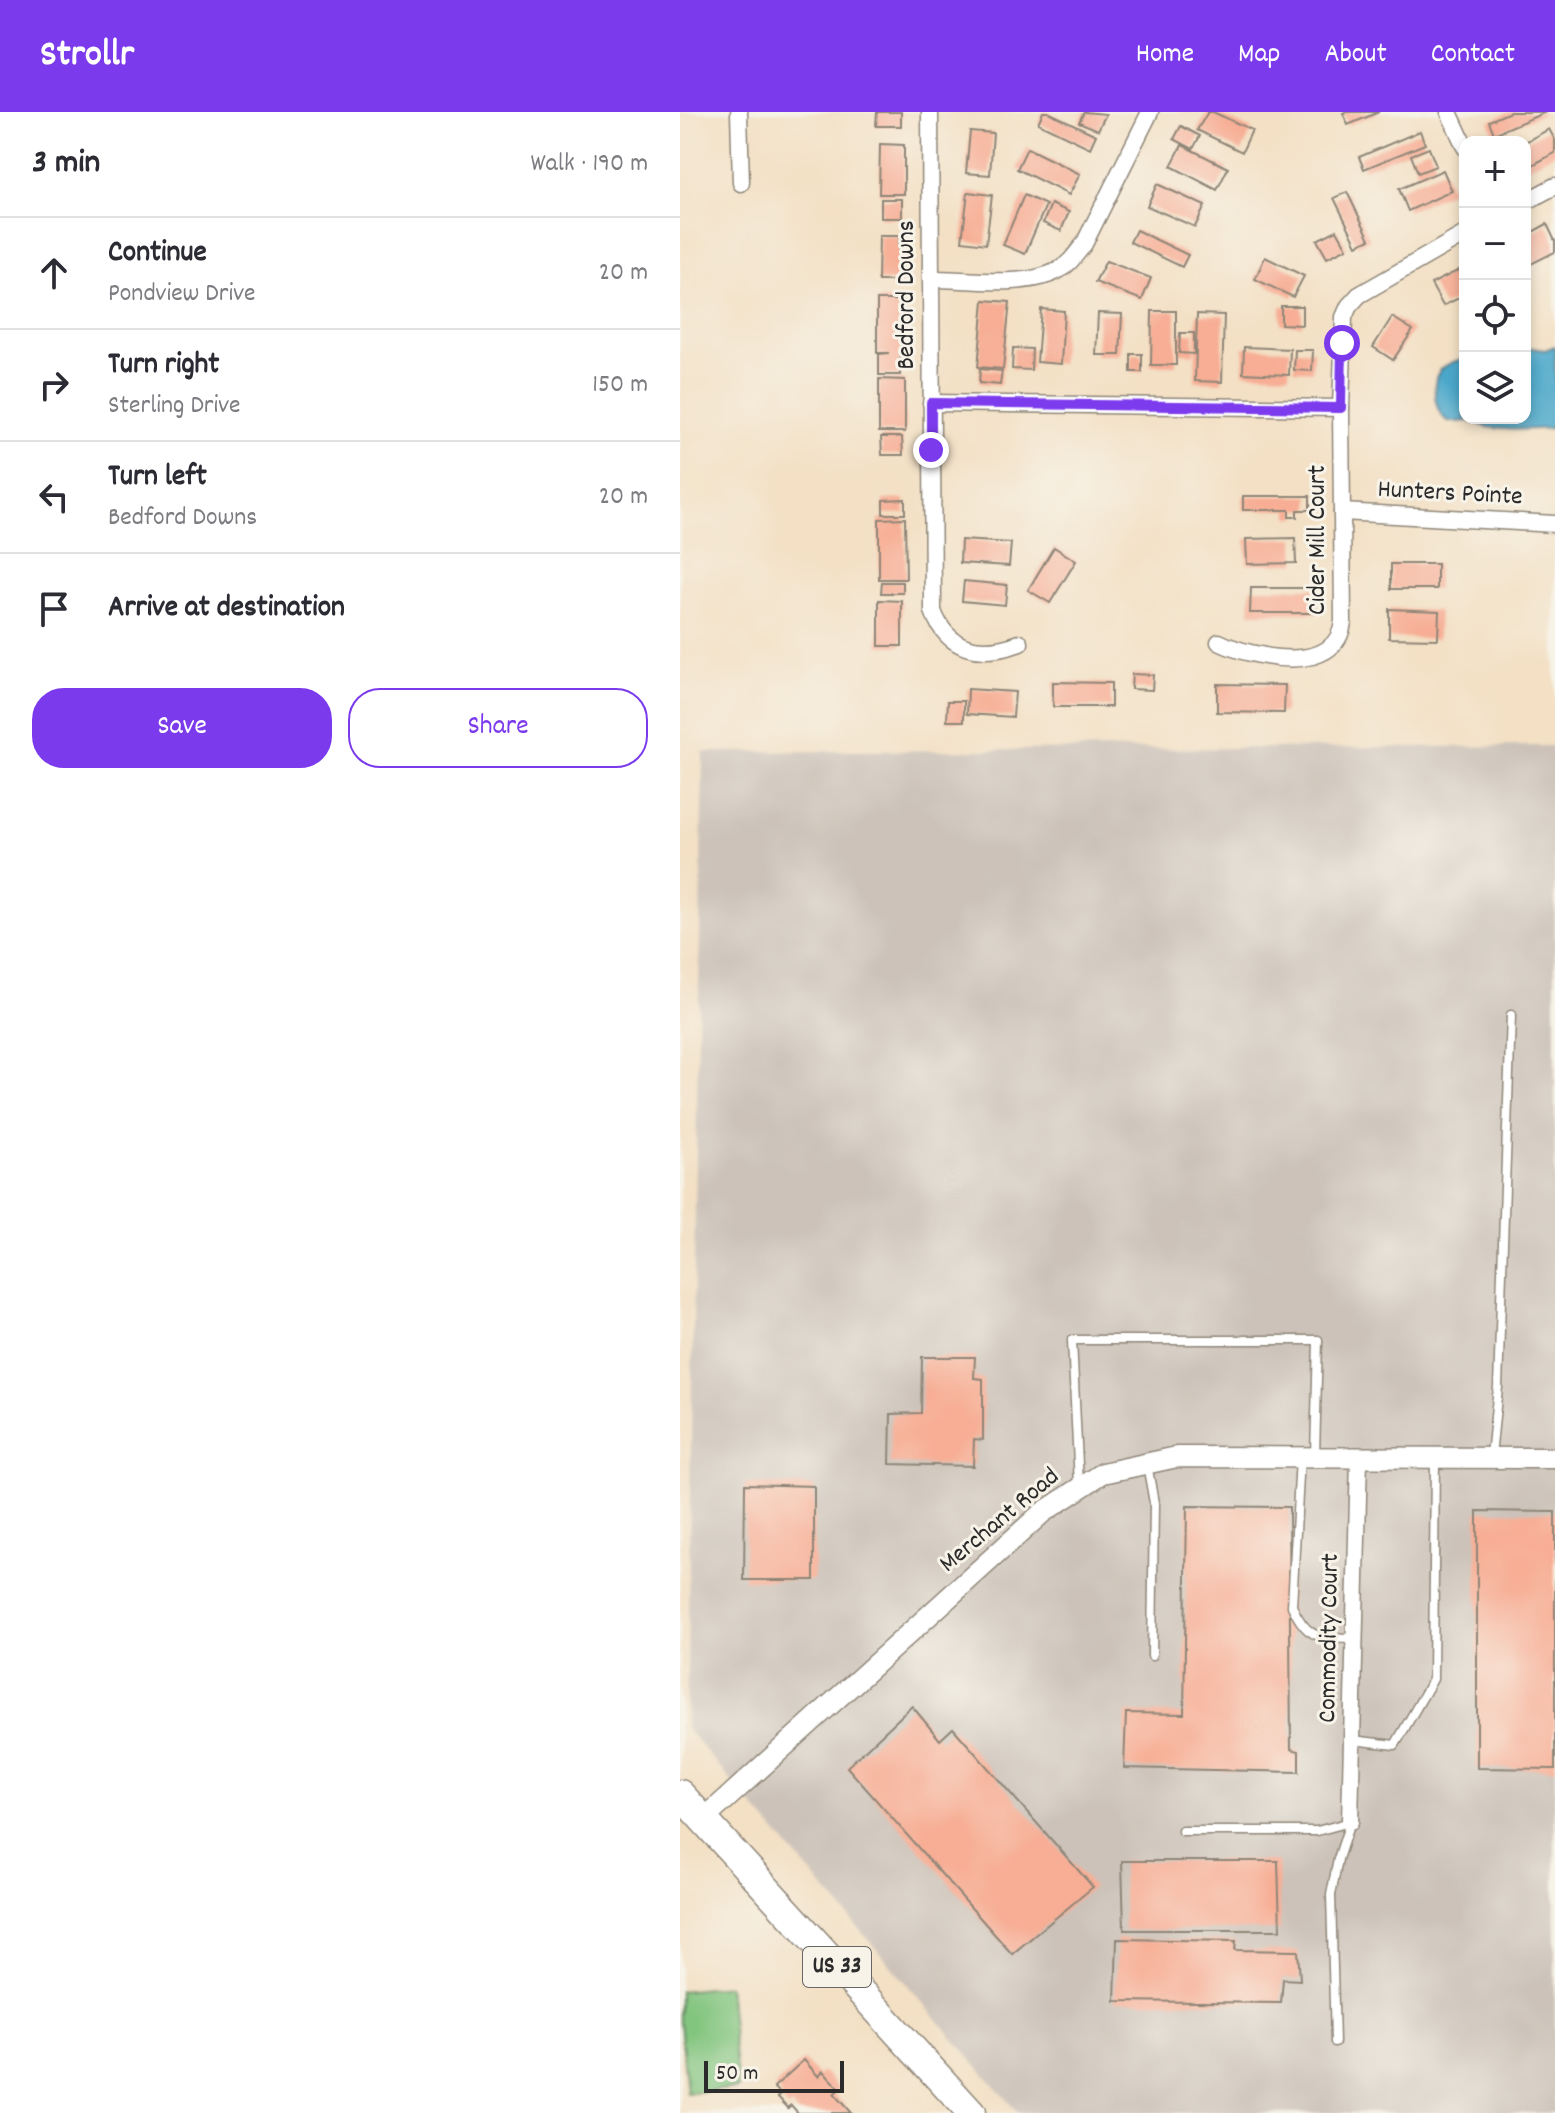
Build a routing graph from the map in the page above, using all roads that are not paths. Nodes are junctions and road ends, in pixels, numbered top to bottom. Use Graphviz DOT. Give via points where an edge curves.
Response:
graph roads {
  1 [pos="739,112"];
  2 [pos="930,112"];
  3 [pos="1150,112"];
  4 [pos="1449,112"];
  5 [pos="1460,136"];
  6 [pos="741,183"];
  7 [pos="1555,186"];
  8 [pos="1531,199"];
  9 [pos="1459,237"];
  10 [pos="931,279"];
  11 [pos="931,403"];
  12 [pos="1341,408"];
  13 [pos="1342,512"];
  14 [pos="1555,524"];
  15 [pos="1219,642"];
  16 [pos="1020,643"];
  17 [pos="1511,1015"];
  18 [pos="1308,1456"];
  19 [pos="1359,1456"];
  20 [pos="1435,1457"];
  21 [pos="1491,1457"];
  22 [pos="1555,1458"];
  23 [pos="1147,1463"];
  24 [pos="1079,1489"];
  25 [pos="1354,1638"];
  26 [pos="1152,1656"];
  27 [pos="1352,1740"];
  28 [pos="680,1794"];
  29 [pos="703,1820"];
  30 [pos="1350,1822"];
  31 [pos="1182,1831"];
  32 [pos="1335,2042"];
  33 [pos="971,2113"];
  1 -- 6 [label="street"];
  2 -- 10 [label="street, Bedford Downs"];
  3 -- 10 [label="street" via="1072,261 1028,279"];
  4 -- 5 [label="street"];
  7 -- 8 [label="street"];
  9 -- 12 [label="street, Cider Mill Court" via="1384,279 1349,306 1344,317"];
  10 -- 11 [label="street, Bedford Downs"];
  11 -- 12 [label="street"];
  11 -- 16 [label="street, Bedford Downs" via="931,600 936,620 958,645 972,650"];
  12 -- 13 [label="street, Cider Mill Court"];
  13 -- 14 [label="street, Hunters Pointe"];
  13 -- 15 [label="street, Cider Mill Court" via="1343,621 1337,642 1317,656 1297,657 1244,653"];
  17 -- 21 [label="lane"];
  18 -- 19 [label="street, Merchant Road"];
  18 -- 23 [label="street, Merchant Road" via="1177,1457"];
  18 -- 24 [label="lane" via="1318,1340 1072,1340"];
  18 -- 25 [label="lane" via="1298,1500 1292,1606 1302,1627 1318,1637"];
  19 -- 20 [label="street, Merchant Road"];
  19 -- 25 [label="street, Commodity Court"];
  20 -- 21 [label="street, Merchant Road"];
  20 -- 27 [label="lane" via="1433,1679 1395,1745"];
  21 -- 22 [label="street, Merchant Road"];
  23 -- 24 [label="street, Merchant Road" via="1103,1473"];
  23 -- 26 [label="lane" via="1154,1503"];
  24 -- 29 [label="street, Merchant Road" via="1042,1513"];
  25 -- 27 [label="street, Commodity Court"];
  27 -- 30 [label="street, Commodity Court"];
  28 -- 29 [label="highway, US 33"];
  29 -- 33 [label="highway, US 33"];
  30 -- 31 [label="lane" via="1317,1831"];
  30 -- 32 [label="lane" via="1331,1895"];
}
